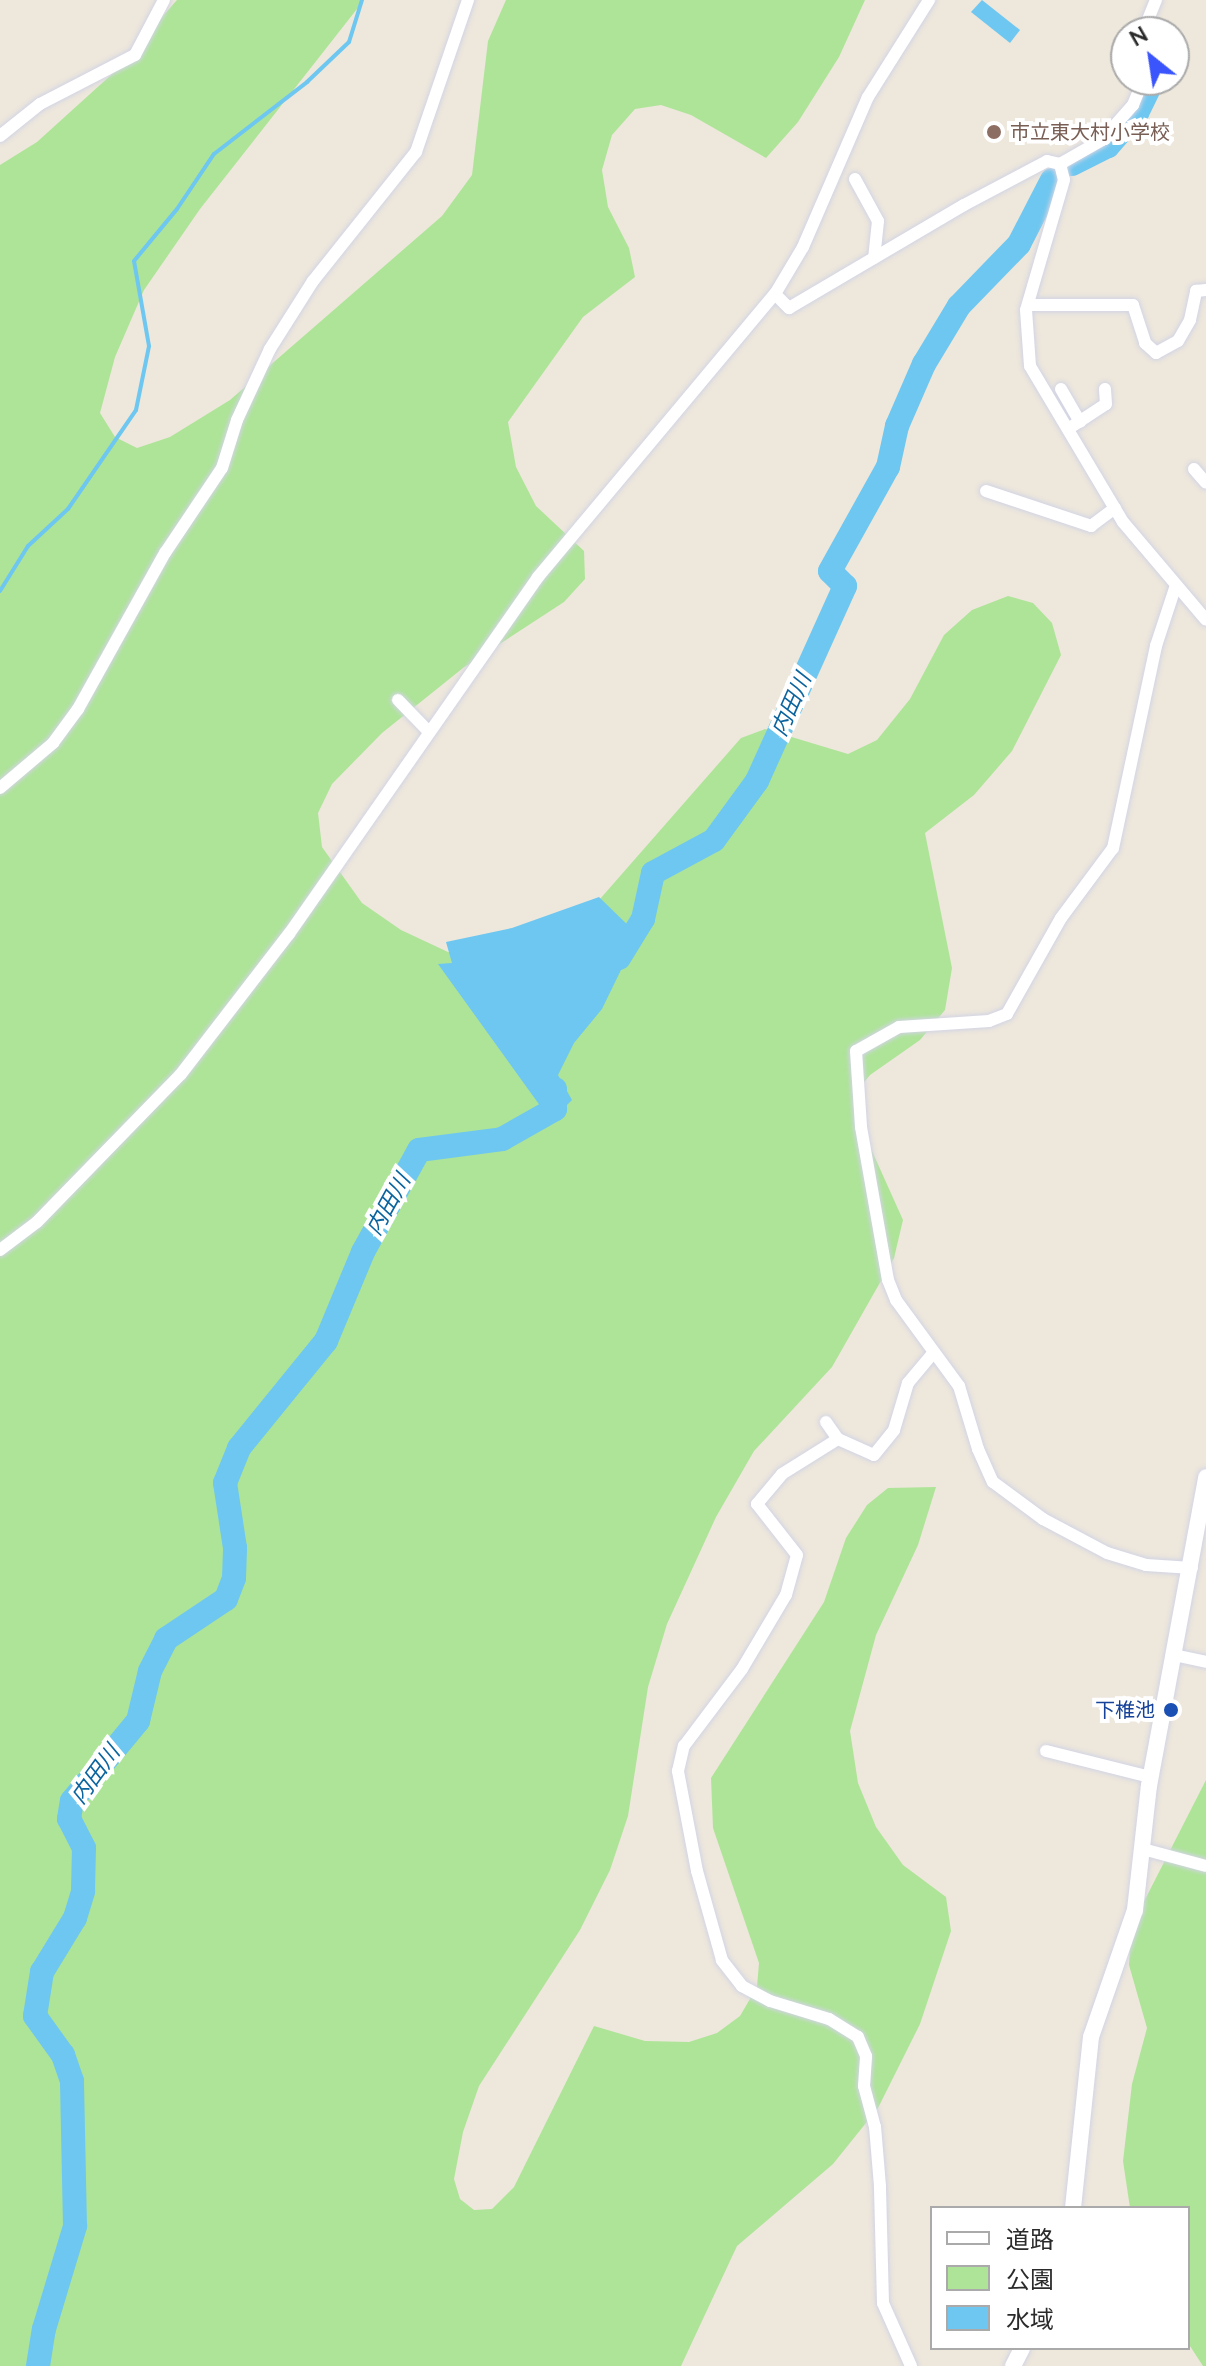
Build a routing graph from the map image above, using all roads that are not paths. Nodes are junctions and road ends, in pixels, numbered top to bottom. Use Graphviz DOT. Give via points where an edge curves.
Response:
graph roads {
  1 [pos="164,0"];
  2 [pos="468,0"];
  3 [pos="929,0"];
  4 [pos="1137,96"];
  5 [pos="0,136"];
  6 [pos="1060,164"];
  7 [pos="855,179"];
  8 [pos="874,258"];
  9 [pos="1206,290"];
  10 [pos="775,294"];
  11 [pos="1028,305"];
  12 [pos="1061,389"];
  13 [pos="1105,389"];
  14 [pos="1074,425"];
  15 [pos="1194,469"];
  16 [pos="1206,483"];
  17 [pos="986,491"];
  18 [pos="1115,508"];
  19 [pos="1176,585"];
  20 [pos="1206,620"];
  21 [pos="398,700"];
  22 [pos="428,731"];
  23 [pos="0,788"];
  24 [pos="0,1250"];
  25 [pos="934,1352"];
  26 [pos="826,1422"];
  27 [pos="838,1439"];
  28 [pos="1206,1477"];
  29 [pos="1192,1568"];
  30 [pos="1174,1655"];
  31 [pos="1206,1662"];
  32 [pos="1046,1751"];
  33 [pos="1150,1777"];
  34 [pos="1143,1849"];
  35 [pos="1206,1866"];
  36 [pos="1073,2206"];
  37 [pos="911,2366"];
  1 -- 5 [label="street" via="135,55 40,104"];
  2 -- 23 [label="street" via="416,152 313,281 270,349 237,420 222,468 165,553 78,709 53,743"];
  3 -- 10 [label="street" via="868,97 803,247"];
  4 -- 6 [label="street" via="1102,140"];
  6 -- 8 [label="street" via="1047,161"];
  6 -- 11 [label="street" via="1064,180"];
  7 -- 8 [label="street" via="878,221"];
  8 -- 10 [label="street" via="789,308"];
  9 -- 11 [label="street" via="1196,291 1190,320 1178,341 1156,353 1145,343 1133,305"];
  10 -- 22 [label="street" via="538,577"];
  11 -- 14 [label="street" via="1030,366"];
  12 -- 14 [label="street"];
  13 -- 14 [label="street" via="1106,404"];
  14 -- 18 [label="street"];
  15 -- 16 [label="street"];
  17 -- 18 [label="street" via="1091,526"];
  18 -- 19 [label="street" via="1148,557"];
  19 -- 20 [label="street"];
  19 -- 25 [label="street" via="1156,646 1113,848 1061,918 1007,1014 989,1021 899,1027 856,1051 861,1127 888,1280"];
  21 -- 22 [label="street"];
  22 -- 24 [label="street" via="289,934 181,1074 37,1222"];
  25 -- 27 [label="street" via="908,1383 894,1430 874,1455"];
  25 -- 29 [label="street" via="959,1386 993,1482 1043,1519 1107,1553 1146,1565"];
  26 -- 27 [label="street"];
  27 -- 37 [label="street" via="782,1474 757,1504 797,1555 786,1595 742,1669 684,1746 678,1771 697,1871 722,1960 742,1986 770,2001 829,2019 858,2037 866,2056 864,2086 875,2127 880,2186 883,2303"];
  28 -- 29 [label="street"];
  29 -- 30 [label="street"];
  30 -- 31 [label="street"];
  30 -- 33 [label="street"];
  32 -- 33 [label="street"];
  33 -- 34 [label="street"];
  34 -- 35 [label="street"];
  34 -- 36 [label="street" via="1135,1910 1091,2037"];
}
